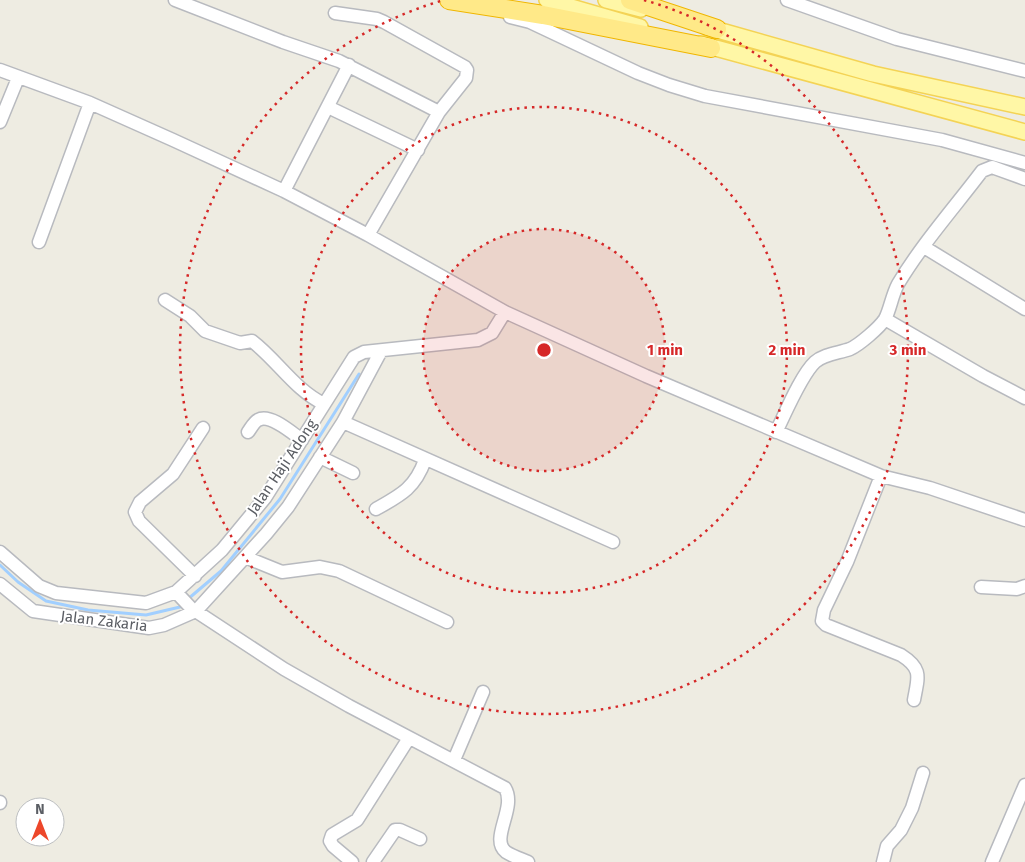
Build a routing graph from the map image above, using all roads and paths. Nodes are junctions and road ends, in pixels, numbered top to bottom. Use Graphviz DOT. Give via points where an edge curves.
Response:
graph roads {
  1 [pos="176,0"];
  2 [pos="441,0"];
  3 [pos="449,0"];
  4 [pos="547,0"];
  5 [pos="606,0"];
  6 [pos="630,0"];
  7 [pos="788,0"];
  8 [pos="335,13"];
  9 [pos="716,30"];
  10 [pos="712,48"];
  11 [pos="349,65"];
  12 [pos="0,70"];
  13 [pos="1025,71"];
  14 [pos="18,78"];
  15 [pos="90,103"];
  16 [pos="328,107"];
  17 [pos="1025,108"];
  18 [pos="439,112"];
  19 [pos="0,122"];
  20 [pos="1025,132"];
  21 [pos="418,150"];
  22 [pos="993,161"];
  23 [pos="1025,163"];
  24 [pos="1025,179"];
  25 [pos="284,191"];
  26 [pos="368,235"];
  27 [pos="40,242"];
  28 [pos="924,247"];
  29 [pos="165,300"];
  30 [pos="1025,309"];
  31 [pos="505,312"];
  32 [pos="885,319"];
  33 [pos="381,351"];
  34 [pos="1025,398"];
  35 [pos="324,404"];
  36 [pos="343,422"];
  37 [pos="203,428"];
  38 [pos="248,432"];
  39 [pos="776,432"];
  40 [pos="302,440"];
  41 [pos="320,457"];
  42 [pos="425,460"];
  43 [pos="353,473"];
  44 [pos="881,476"];
  45 [pos="376,509"];
  46 [pos="1025,520"];
  47 [pos="613,542"];
  48 [pos="0,552"];
  49 [pos="246,557"];
  50 [pos="195,576"];
  51 [pos="0,584"];
  52 [pos="1025,586"];
  53 [pos="981,587"];
  54 [pos="178,594"];
  55 [pos="194,609"];
  56 [pos="447,622"];
  57 [pos="483,692"];
  58 [pos="914,700"];
  59 [pos="409,738"];
  60 [pos="454,760"];
  61 [pos="923,773"];
  62 [pos="1025,785"];
  63 [pos="420,838"];
  64 [pos="352,862"];
  65 [pos="373,862"];
  66 [pos="528,862"];
  67 [pos="883,862"];
  68 [pos="992,862"];
  1 -- 11 [label="street"];
  2 -- 22 [label="street" via="530,22 638,73 705,96 942,140"];
  3 -- 10 [label="highway"];
  4 -- 10 [label="main road"];
  5 -- 9 [label="main road"];
  6 -- 9 [label="highway"];
  7 -- 13 [label="street" via="898,39"];
  8 -- 18 [label="street" via="377,19 465,67 468,75"];
  9 -- 17 [label="main road" via="873,74"];
  10 -- 20 [label="main road"];
  11 -- 16 [label="street"];
  11 -- 18 [label="street"];
  12 -- 14 [label="street"];
  14 -- 15 [label="street"];
  14 -- 19 [label="street"];
  15 -- 25 [label="street"];
  15 -- 27 [label="street"];
  16 -- 21 [label="street"];
  16 -- 25 [label="street"];
  18 -- 21 [label="street"];
  21 -- 26 [label="street"];
  22 -- 23 [label="street"];
  22 -- 24 [label="street"];
  22 -- 28 [label="street"];
  25 -- 26 [label="street"];
  26 -- 31 [label="street"];
  28 -- 30 [label="street"];
  28 -- 32 [label="street" via="898,284"];
  29 -- 35 [label="street" via="190,316 205,331 240,343 252,341 313,399"];
  31 -- 33 [label="street, Jalan Haji Adong" via="492,333 478,340"];
  31 -- 39 [label="street"];
  32 -- 34 [label="street"];
  32 -- 39 [label="street" via="852,348 816,361"];
  33 -- 35 [label="street, Jalan Haji Adong" via="364,352 354,357"];
  33 -- 36 [label="street, Jalan Zakaria"];
  35 -- 40 [label="street, Jalan Haji Adong"];
  36 -- 41 [label="street, Jalan Zakaria"];
  36 -- 42 [label="street"];
  37 -- 50 [label="street" via="173,474 140,502 135,512 138,521"];
  38 -- 40 [label="street" via="257,420 264,418 273,420"];
  39 -- 44 [label="street"];
  40 -- 50 [label="street, Jalan Haji Adong" via="265,498 222,550"];
  41 -- 43 [label="street"];
  41 -- 49 [label="street, Jalan Zakaria" via="288,507"];
  42 -- 45 [label="street" via="411,485"];
  42 -- 47 [label="street"];
  44 -- 46 [label="street" via="930,488"];
  44 -- 58 [label="street" via="822,621 911,661 918,675"];
  48 -- 54 [label="street, Jalan Haji Adong" via="39,586 56,593 146,603"];
  49 -- 55 [label="street, Jalan Zakaria"];
  49 -- 56 [label="street" via="282,572 320,566 339,570"];
  50 -- 54 [label="street, Jalan Haji Adong"];
  51 -- 55 [label="street, Jalan Zakaria" via="33,611 149,628 164,625"];
  52 -- 53 [label="street"];
  54 -- 55 [label="street"];
  55 -- 59 [label="street" via="284,669"];
  57 -- 60 [label="street"];
  59 -- 60 [label="street"];
  59 -- 64 [label="street" via="357,820 332,836 333,846"];
  60 -- 66 [label="street" via="505,788 510,801 501,846 506,852"];
  61 -- 67 [label="street" via="912,808 901,830 887,846"];
  62 -- 68 [label="street"];
  63 -- 65 [label="street" via="395,830"];
}
